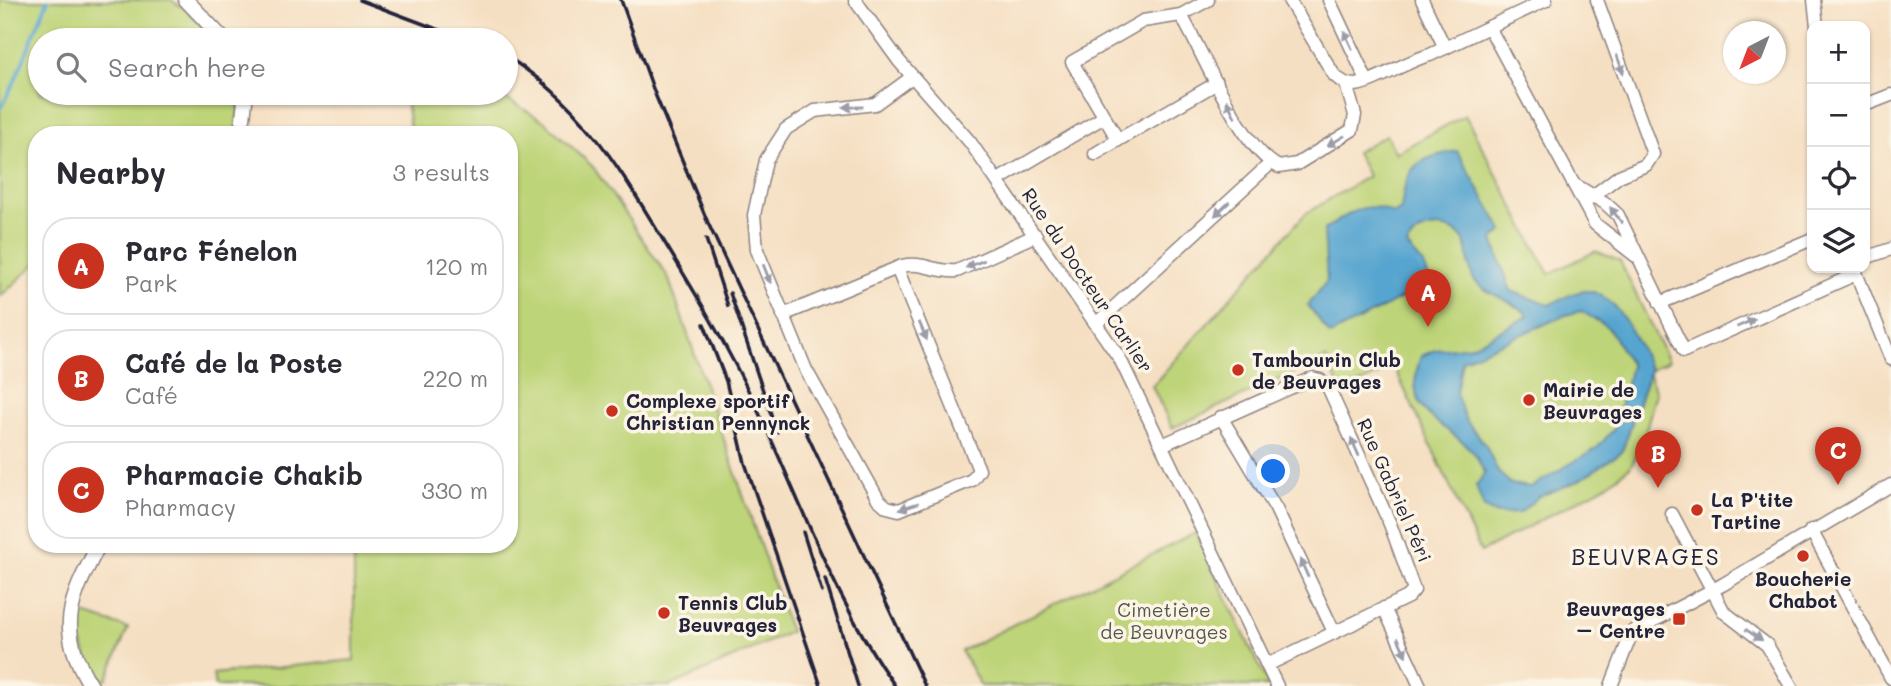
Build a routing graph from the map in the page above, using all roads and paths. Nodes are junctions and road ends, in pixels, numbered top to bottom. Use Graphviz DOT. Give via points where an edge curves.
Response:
graph roads {
  1 [pos="186,0"];
  2 [pos="855,0"];
  3 [pos="1208,0"];
  4 [pos="1289,0"];
  5 [pos="1329,0"];
  6 [pos="1422,0"];
  7 [pos="1597,0"];
  8 [pos="1814,0"];
  9 [pos="1543,1"];
  10 [pos="1181,15"];
  11 [pos="1816,21"];
  12 [pos="1489,27"];
  13 [pos="213,28"];
  14 [pos="1445,48"];
  15 [pos="912,76"];
  16 [pos="1367,81"];
  17 [pos="1217,83"];
  18 [pos="1346,84"];
  19 [pos="1891,95"];
  20 [pos="1870,103"];
  21 [pos="245,105"];
  22 [pos="1104,117"];
  23 [pos="242,126"];
  24 [pos="1118,140"];
  25 [pos="1095,154"];
  26 [pos="1271,163"];
  27 [pos="998,180"];
  28 [pos="1589,201"];
  29 [pos="1036,235"];
  30 [pos="1807,241"];
  31 [pos="1891,249"];
  32 [pos="1870,256"];
  33 [pos="1639,261"];
  34 [pos="897,268"];
  35 [pos="1851,273"];
  36 [pos="1856,273"];
  37 [pos="1660,303"];
  38 [pos="783,315"];
  39 [pos="1097,323"];
  40 [pos="1891,359"];
  41 [pos="1221,417"];
  42 [pos="1162,445"];
  43 [pos="1891,485"];
  44 [pos="1672,514"];
  45 [pos="1811,530"];
  46 [pos="94,553"];
  47 [pos="1711,590"];
  48 [pos="1384,608"];
  49 [pos="1333,630"];
  50 [pos="1267,665"];
  51 [pos="1891,678"];
  52 [pos="91,686"];
  53 [pos="1277,686"];
  54 [pos="1419,686"];
  55 [pos="1611,686"];
  56 [pos="1791,686"];
  1 -- 13 [label="street"];
  2 -- 15 [label="street, Rue du Docteur Carlier"];
  3 -- 10 [label="street"];
  4 -- 18 [label="street" via="1331,71"];
  16 -- 5 [label="street, one-way"];
  6 -- 14 [label="street"];
  7 -- 28 [label="street, one-way" via="1653,155 1646,165 1619,176"];
  8 -- 11 [label="street"];
  9 -- 12 [label="street"];
  10 -- 17 [label="street"];
  10 -- 22 [label="street" via="1139,23 1072,62"];
  12 -- 14 [label="street"];
  12 -- 28 [label="street" via="1575,185"];
  14 -- 16 [label="street"];
  15 -- 27 [label="street, Rue du Docteur Carlier"];
  15 -- 38 [label="street, one-way" via="875,104 827,108 803,116 772,147 762,174 754,229 757,250"];
  16 -- 18 [label="street"];
  17 -- 24 [label="street"];
  26 -- 17 [label="street, one-way" via="1239,128"];
  18 -- 26 [label="street, one-way" via="1355,115 1349,133 1293,166"];
  19 -- 20 [label="street"];
  21 -- 23 [label="street"];
  22 -- 24 [label="street"];
  22 -- 27 [label="street"];
  24 -- 25 [label="street"];
  26 -- 39 [label="street, one-way"];
  27 -- 29 [label="street, Rue du Docteur Carlier"];
  28 -- 33 [label="street" via="1601,231 1629,248"];
  33 -- 28 [label="street, one-way" via="1616,212"];
  29 -- 34 [label="street, one-way" via="957,271 916,264"];
  29 -- 39 [label="street, Rue du Docteur Carlier"];
  30 -- 37 [label="street"];
  31 -- 32 [label="street"];
  33 -- 37 [label="street"];
  34 -- 38 [label="street"];
  34 -- 38 [label="street, one-way" via="979,470 972,480 906,509 891,509 878,499 823,406"];
  37 -- 35 [label="street, one-way" via="1684,351"];
  36 -- 40 [label="street"];
  39 -- 42 [label="street, Rue du Docteur Carlier" via="1134,382"];
  41 -- 42 [label="street, Rue Gabriel Péri"];
  48 -- 41 [label="street, Rue Gabriel Péri, one-way" via="1411,595 1414,583 1327,386 1312,378"];
  49 -- 41 [label="street, one-way" via="1276,509"];
  42 -- 50 [label="street, Rue du Docteur Carlier"];
  43 -- 45 [label="street"];
  44 -- 47 [label="street"];
  45 -- 47 [label="street"];
  45 -- 51 [label="street"];
  46 -- 52 [label="street" via="74,593 68,620 74,655"];
  47 -- 55 [label="street" via="1629,635"];
  47 -- 56 [label="street, one-way" via="1727,616 1767,645"];
  48 -- 49 [label="street"];
  48 -- 54 [label="street, one-way"];
  49 -- 50 [label="street"];
  50 -- 53 [label="street, Rue du Docteur Carlier"];
}
